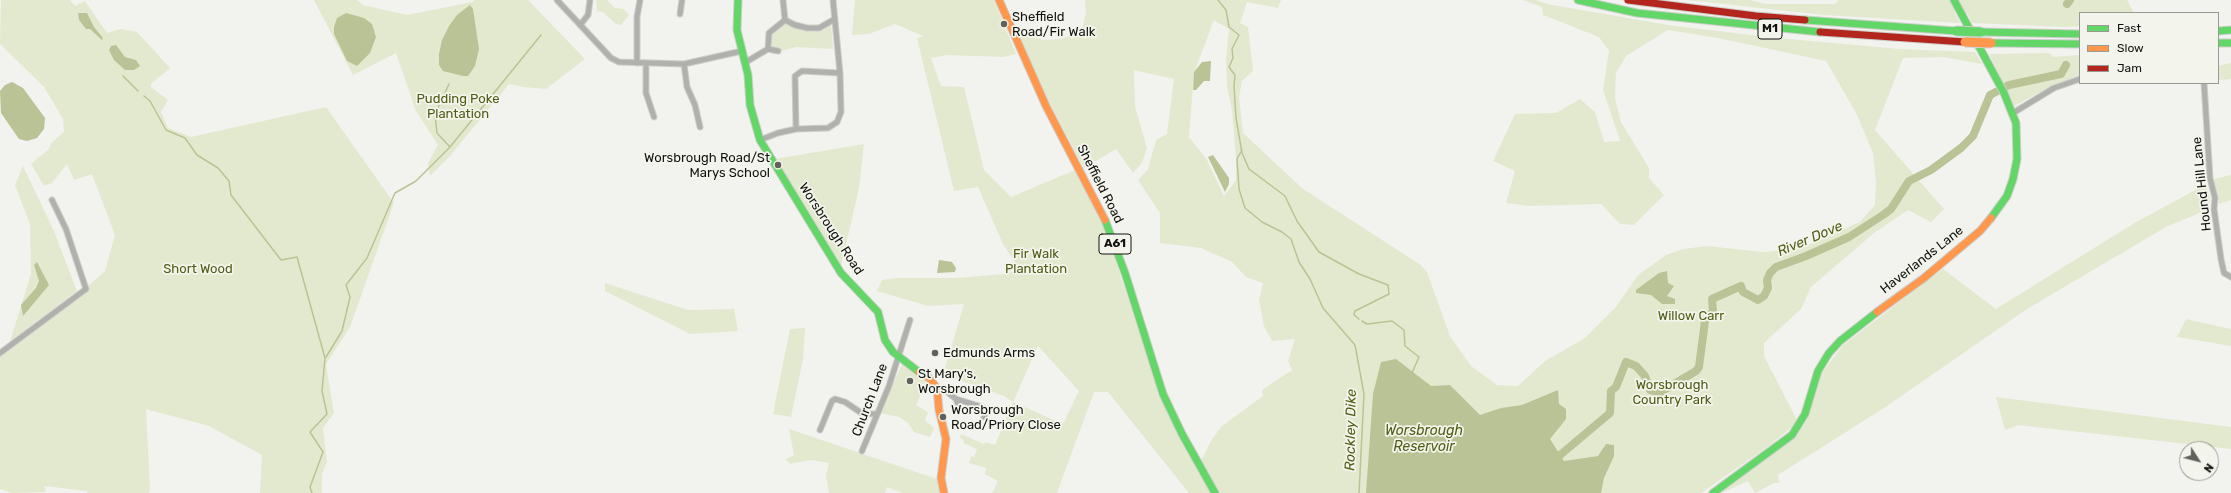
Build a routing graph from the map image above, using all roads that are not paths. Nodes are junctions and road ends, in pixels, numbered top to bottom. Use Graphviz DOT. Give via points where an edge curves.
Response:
graph roads {
  1 [pos="557,0"];
  2 [pos="590,0"];
  3 [pos="640,0"];
  4 [pos="682,0"];
  5 [pos="738,0"];
  6 [pos="783,0"];
  7 [pos="832,0"];
  8 [pos="999,0"];
  9 [pos="1578,0"];
  10 [pos="1628,0"];
  11 [pos="1954,0"];
  12 [pos="680,14"];
  13 [pos="785,20"];
  14 [pos="833,20"];
  15 [pos="580,25"];
  16 [pos="2231,30"];
  17 [pos="2219,31"];
  18 [pos="2079,34"];
  19 [pos="2231,42"];
  20 [pos="2219,43"];
  21 [pos="2079,44"];
  22 [pos="768,49"];
  23 [pos="742,51"];
  24 [pos="778,51"];
  25 [pos="746,62"];
  26 [pos="637,63"];
  27 [pos="646,63"];
  28 [pos="684,64"];
  29 [pos="840,73"];
  30 [pos="2079,79"];
  31 [pos="2204,84"];
  32 [pos="2013,113"];
  33 [pos="654,117"];
  34 [pos="700,127"];
  35 [pos="796,129"];
  36 [pos="760,140"];
  37 [pos="52,200"];
  38 [pos="2231,277"];
  39 [pos="910,320"];
  40 [pos="0,353"];
  41 [pos="898,357"];
  42 [pos="937,388"];
  43 [pos="956,398"];
  44 [pos="959,406"];
  45 [pos="878,414"];
  46 [pos="984,417"];
  47 [pos="820,430"];
  48 [pos="862,451"];
  49 [pos="944,493"];
  50 [pos="1215,493"];
  51 [pos="1713,493"];
  1 -- 15 [label="street"];
  2 -- 15 [label="street" via="588,15"];
  3 -- 26 [label="street" via="637,17"];
  4 -- 12 [label="street"];
  5 -- 23 [label="main road, Worsbrough Road" via="737,30"];
  6 -- 13 [label="street"];
  7 -- 14 [label="street"];
  8 -- 50 [label="main road, Sheffield Road / A61" via="1046,106 1102,212 1125,273 1163,394"];
  9 -- 21 [label="main road, M1, bridge" via="1637,13 1750,27 1992,44"];
  10 -- 18 [label="main road, M1, bridge" via="1763,17 1956,31"];
  11 -- 32 [label="main road, Haverlands Lane"];
  13 -- 14 [label="street" via="807,28 819,28"];
  13 -- 22 [label="street" via="769,33"];
  14 -- 29 [label="street"];
  15 -- 26 [label="street" via="611,58 619,62"];
  16 -- 17 [label="main road"];
  19 -- 20 [label="main road"];
  22 -- 24 [label="street"];
  22 -- 25 [label="street"];
  23 -- 25 [label="main road, Worsbrough Road"];
  23 -- 28 [label="street"];
  25 -- 36 [label="main road, Worsbrough Road" via="750,105"];
  26 -- 27 [label="street"];
  27 -- 28 [label="street"];
  27 -- 33 [label="street" via="646,93"];
  28 -- 34 [label="street" via="687,87 695,105"];
  29 -- 35 [label="street" via="841,112 837,122 828,128"];
  29 -- 35 [label="street" via="802,71 795,76"];
  30 -- 32 [label="street" via="2054,88"];
  31 -- 38 [label="street, Hound Hill Lane" via="2214,209 2224,273"];
  32 -- 51 [label="main road, Haverlands Lane" via="2018,141 2016,166 2007,196 1990,220 1943,264 1840,341 1829,352 1818,372 1805,414 1792,435"];
  35 -- 36 [label="street"];
  36 -- 41 [label="main road, Worsbrough Road" via="841,273 878,312 886,340"];
  37 -- 40 [label="street" via="66,229 86,289"];
  39 -- 41 [label="street, Church Lane"];
  41 -- 42 [label="main road, Worsbrough Road" via="928,377"];
  41 -- 45 [label="street, Church Lane"];
  42 -- 43 [label="street"];
  42 -- 49 [label="main road" via="946,439 941,478"];
  43 -- 44 [label="street"];
  43 -- 46 [label="street" via="968,400 982,407 986,411"];
  45 -- 47 [label="street" via="863,414 845,402 835,399"];
  45 -- 48 [label="street, Church Lane"];
}
